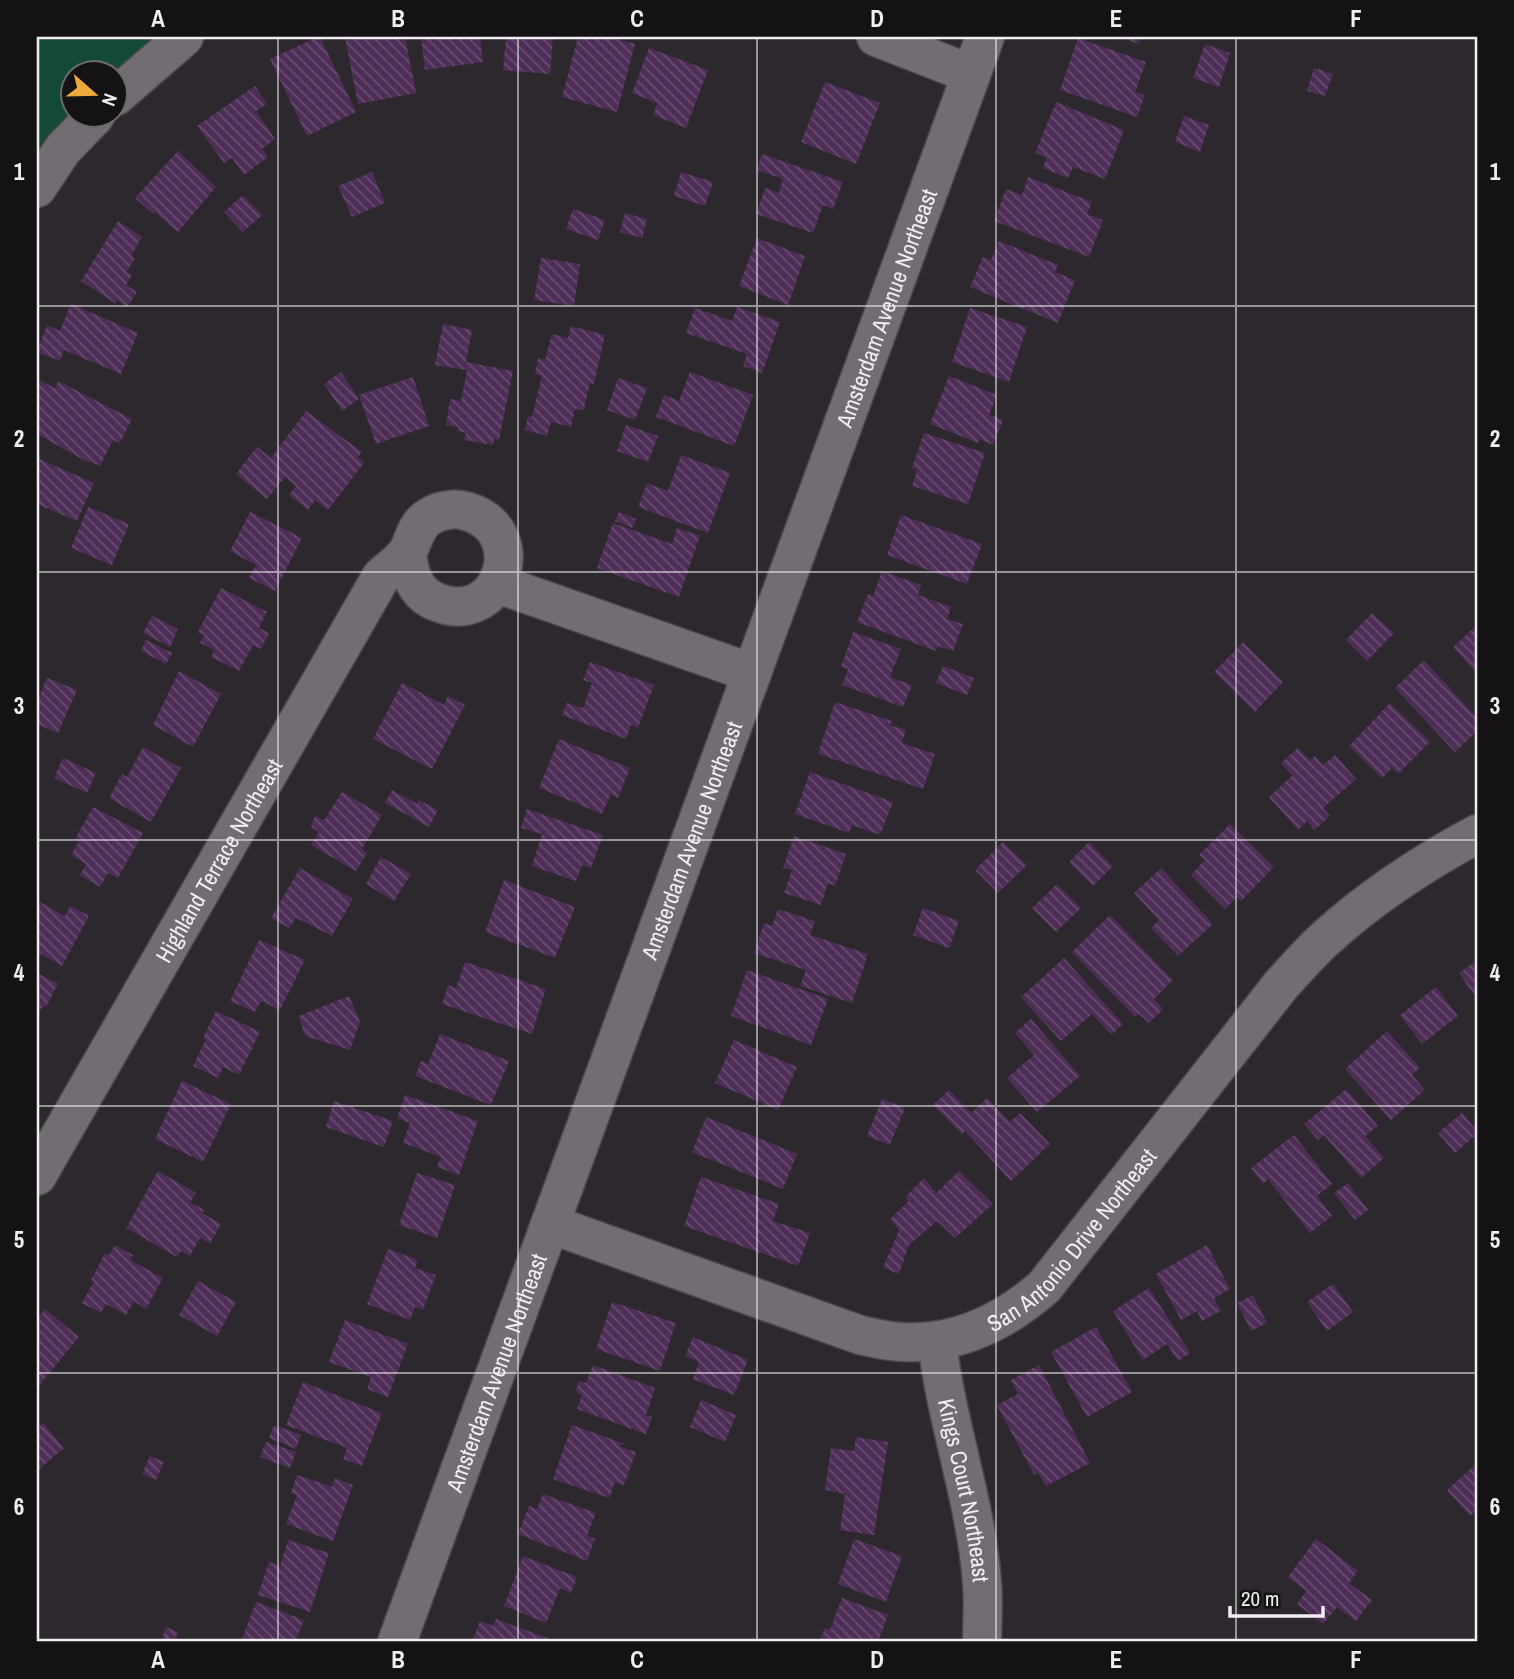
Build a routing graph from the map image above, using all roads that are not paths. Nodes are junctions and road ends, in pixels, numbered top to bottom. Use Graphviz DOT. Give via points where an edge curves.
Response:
graph roads {
  1 [pos="184,37"];
  2 [pos="876,37"];
  3 [pos="985,37"];
  4 [pos="971,74"];
  5 [pos="130,84"];
  6 [pos="81,130"];
  7 [pos="37,188"];
  8 [pos="407,552"];
  9 [pos="498,584"];
  10 [pos="752,673"];
  11 [pos="1477,834"];
  12 [pos="37,1176"];
  13 [pos="550,1224"];
  14 [pos="937,1341"];
  15 [pos="397,1642"];
  16 [pos="982,1642"];
  1 -- 5 [label="street"];
  2 -- 4 [label="street"];
  3 -- 4 [label="street, Amsterdam Avenue Northeast"];
  4 -- 10 [label="street, Amsterdam Avenue Northeast"];
  6 -- 7 [label="street"];
  8 -- 9 [label="street" via="417,588 449,607 468,606"];
  8 -- 9 [label="street, Highland Terrace Northeast" via="426,519 463,509 495,528 503,546 504,566"];
  8 -- 12 [label="street, Highland Terrace Northeast" via="381,577"];
  9 -- 10 [label="street"];
  10 -- 13 [label="street, Amsterdam Avenue Northeast"];
  11 -- 14 [label="street, San Antonio Drive Northeast" via="1373,898 1324,939 1281,985 1045,1287 995,1323"];
  13 -- 14 [label="street, San Antonio Drive Northeast" via="860,1335 902,1342"];
  13 -- 15 [label="street, Amsterdam Avenue Northeast"];
  14 -- 16 [label="street, Kings Court Northeast" via="976,1537"];
}
